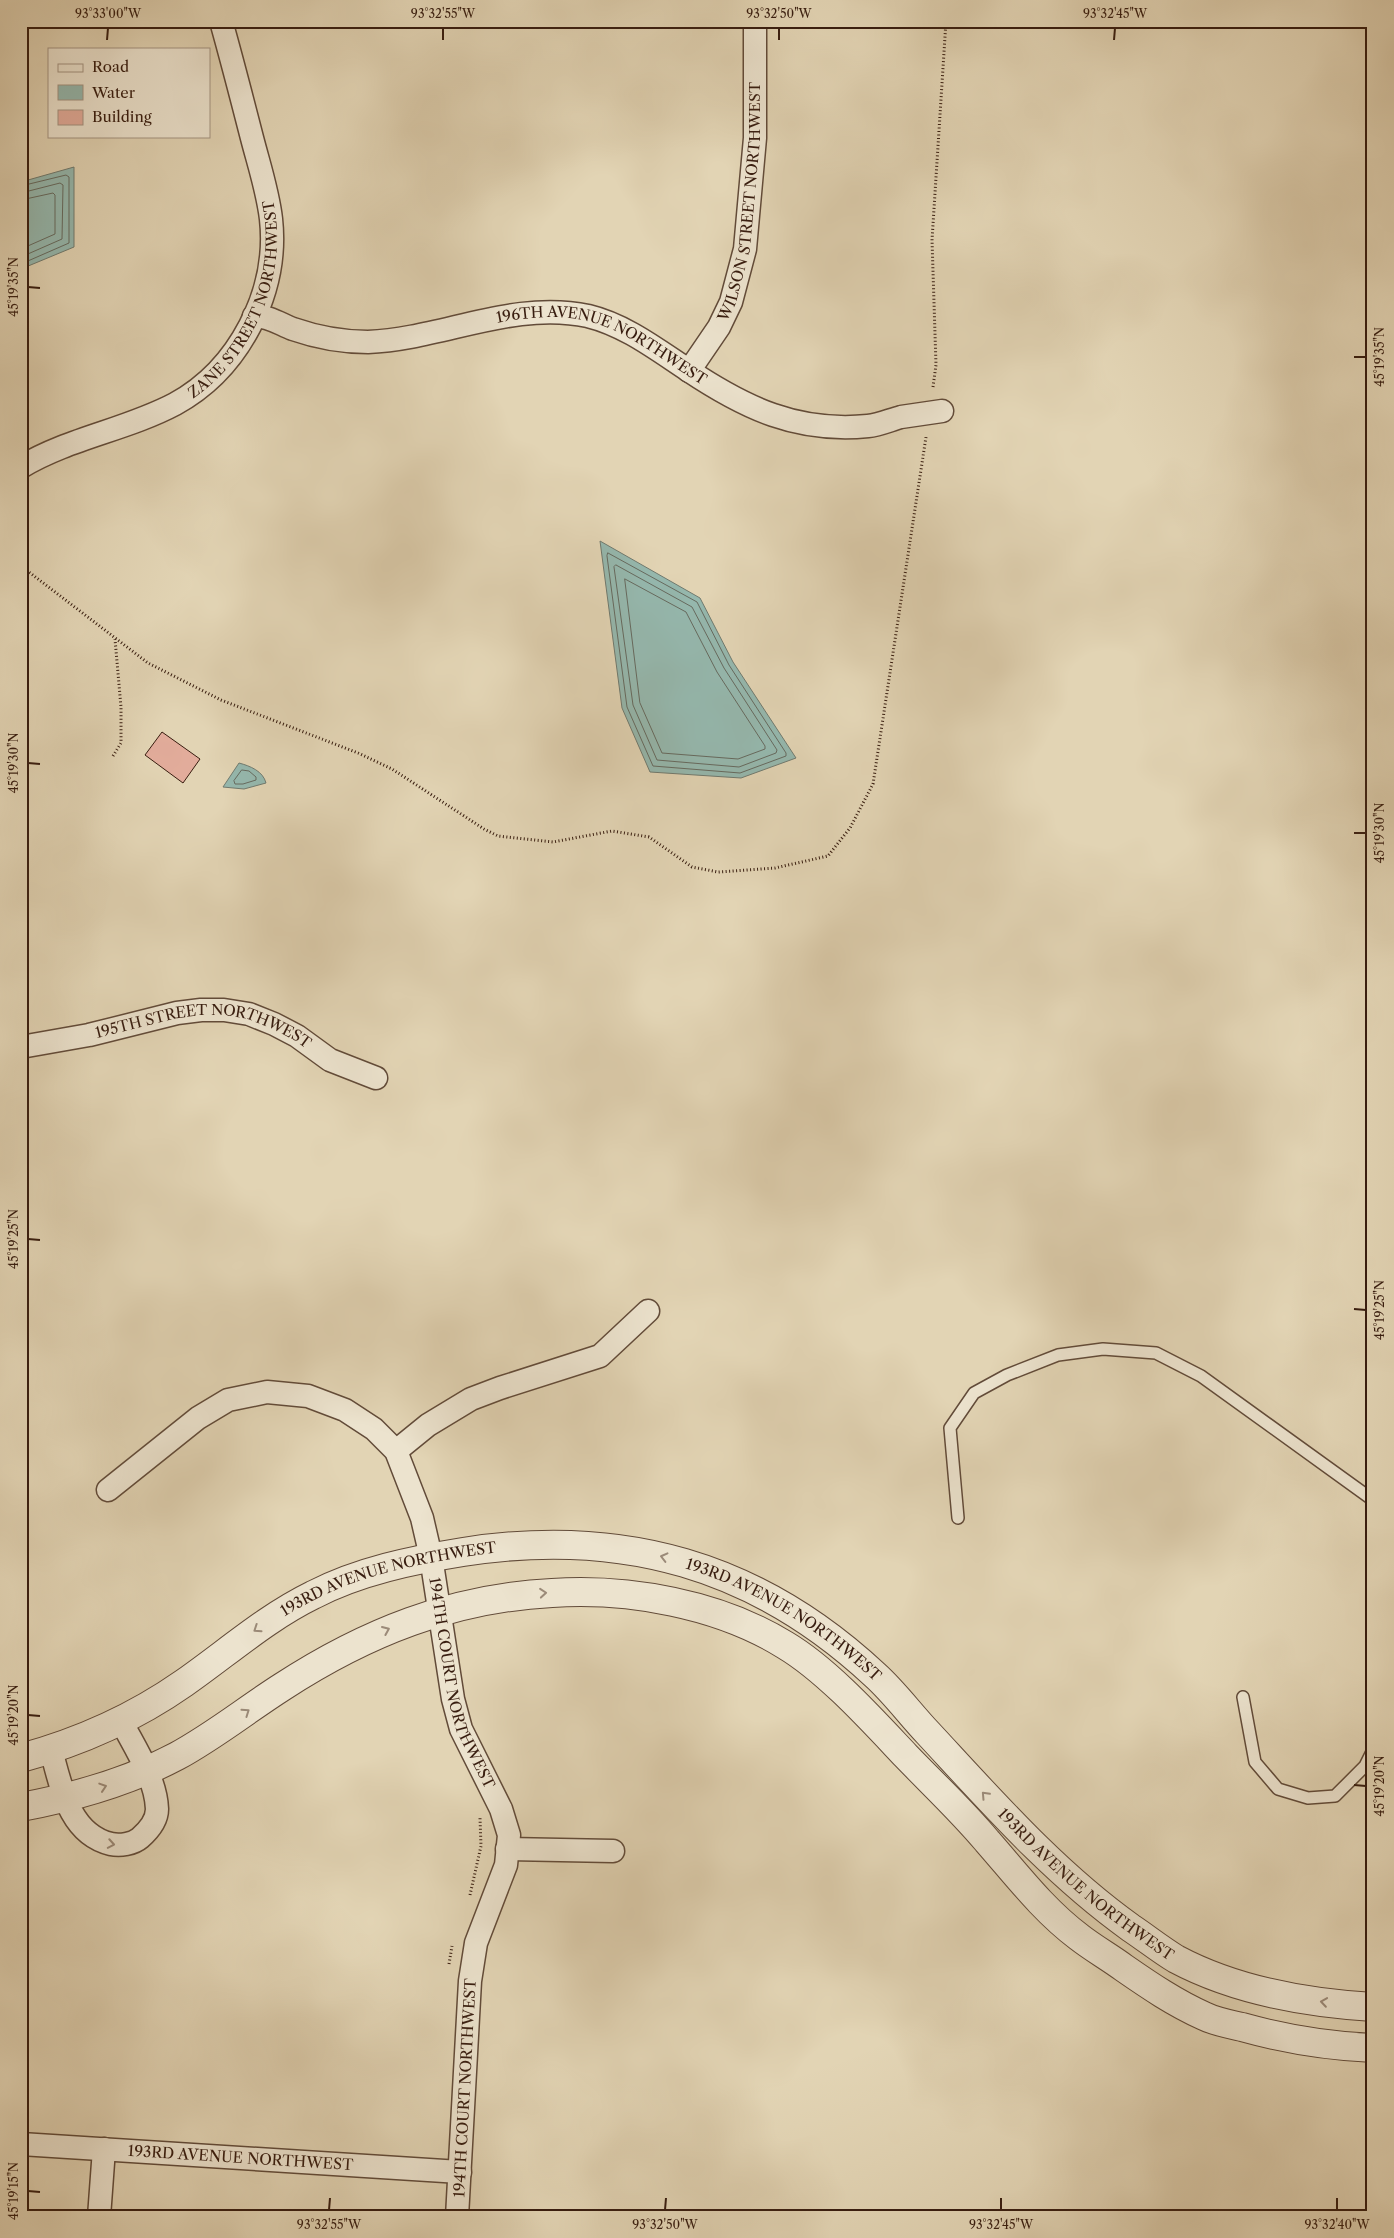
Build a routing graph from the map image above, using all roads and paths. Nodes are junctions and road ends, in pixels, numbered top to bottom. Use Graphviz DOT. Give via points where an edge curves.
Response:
graph roads {
  1 [pos="221,21"];
  2 [pos="755,21"];
  3 [pos="946,21"];
  4 [pos="254,316"];
  5 [pos="689,370"];
  6 [pos="933,387"];
  7 [pos="942,411"];
  8 [pos="926,438"];
  9 [pos="21,467"];
  10 [pos="21,566"];
  11 [pos="115,638"];
  12 [pos="113,756"];
  13 [pos="21,1047"];
  14 [pos="376,1078"];
  15 [pos="648,1311"];
  16 [pos="396,1451"];
  17 [pos="108,1490"];
  18 [pos="1373,1500"];
  19 [pos="958,1518"];
  20 [pos="431,1557"];
  21 [pos="440,1611"];
  22 [pos="1244,1697"];
  23 [pos="121,1721"];
  24 [pos="51,1750"];
  25 [pos="1373,1750"];
  26 [pos="21,1758"];
  27 [pos="146,1771"];
  28 [pos="64,1798"];
  29 [pos="21,1807"];
  30 [pos="479,1813"];
  31 [pos="507,1849"];
  32 [pos="613,1851"];
  33 [pos="469,1898"];
  34 [pos="453,1943"];
  35 [pos="449,1972"];
  36 [pos="1373,2007"];
  37 [pos="1373,2048"];
  38 [pos="21,2144"];
  39 [pos="104,2149"];
  40 [pos="460,2172"];
  41 [pos="99,2217"];
  42 [pos="457,2217"];
  1 -- 4 [label="street, ZANE STREET NORTHWEST" via="271,220 269,270"];
  2 -- 5 [label="street, WILSON STREET NORTHWEST" via="755,138 745,249 731,302"];
  3 -- 6 [label="path" via="932,240 936,365"];
  4 -- 5 [label="street, 196TH AVENUE NORTHWEST" via="264,316 317,336 366,342 525,313 557,312 589,317 618,327"];
  4 -- 9 [label="street, ZANE STREET NORTHWEST" via="233,353 189,395 152,414 38,456"];
  5 -- 7 [label="street, 196TH AVENUE NORTHWEST" via="728,396 757,410 785,420 814,425 870,426"];
  8 -- 11 [label="path" via="873,784 850,828 828,856 775,868 718,872 692,867 649,837 612,831 553,842 498,836 392,769 221,700 148,663"];
  10 -- 11 [label="path"];
  11 -- 12 [label="path" via="121,743"];
  13 -- 14 [label="street, 195TH STREET NORTHWEST" via="177,1014 224,1010 249,1014 274,1024 330,1060"];
  15 -- 16 [label="street" via="600,1356 470,1399 428,1425"];
  16 -- 17 [label="street, 194TH COURT NORTHWEST" via="374,1429 345,1410 308,1396 267,1392 228,1400 198,1418"];
  16 -- 20 [label="street, 194TH COURT NORTHWEST" via="422,1518"];
  18 -- 19 [label="lane" via="1200,1376 1156,1353 1103,1349 1058,1355 1007,1375 974,1393 950,1428"];
  20 -- 21 [label="street, 194TH COURT NORTHWEST"];
  20 -- 23 [label="street, 193RD AVENUE NORTHWEST, one-way" via="379,1570 314,1594 246,1636 180,1686"];
  36 -- 20 [label="street, 193RD AVENUE NORTHWEST, one-way" via="1256,1990 1212,1976 1175,1958 1104,1908 1039,1850 877,1676 805,1620 766,1595 693,1565 635,1550 594,1545 510,1546"];
  27 -- 21 [label="street, 193RD AVENUE NORTHWEST, one-way" via="213,1734 280,1688 343,1651 403,1623"];
  21 -- 31 [label="street, 194TH COURT NORTHWEST" via="453,1699 461,1729 501,1809 509,1835"];
  21 -- 37 [label="street, 193RD AVENUE NORTHWEST, one-way" via="515,1596 592,1592 673,1602 748,1626 787,1646 841,1690 980,1832 1012,1873 1046,1907 1077,1936 1160,1994 1208,2018 1252,2030 1301,2041"];
  22 -- 25 [label="lane" via="1255,1762 1278,1789 1308,1798 1335,1796 1365,1766"];
  23 -- 24 [label="street, 193RD AVENUE NORTHWEST"];
  23 -- 27 [label="street"];
  24 -- 26 [label="street, 193RD AVENUE NORTHWEST"];
  24 -- 28 [label="street"];
  28 -- 27 [label="street, 193RD AVENUE NORTHWEST, one-way"];
  28 -- 27 [label="street, one-way" via="81,1827 98,1841 118,1846 136,1842 150,1829 157,1812 155,1794"];
  28 -- 29 [label="street, 193RD AVENUE NORTHWEST"];
  30 -- 33 [label="path" via="481,1846"];
  31 -- 32 [label="street"];
  31 -- 40 [label="street, 194TH COURT NORTHWEST" via="506,1865 476,1943 470,1981"];
  34 -- 35 [label="path"];
  38 -- 39 [label="street, 193RD AVENUE NORTHWEST"];
  39 -- 40 [label="street, 193RD AVENUE NORTHWEST"];
  39 -- 41 [label="street"];
  40 -- 42 [label="street, 194TH COURT NORTHWEST"];
}
